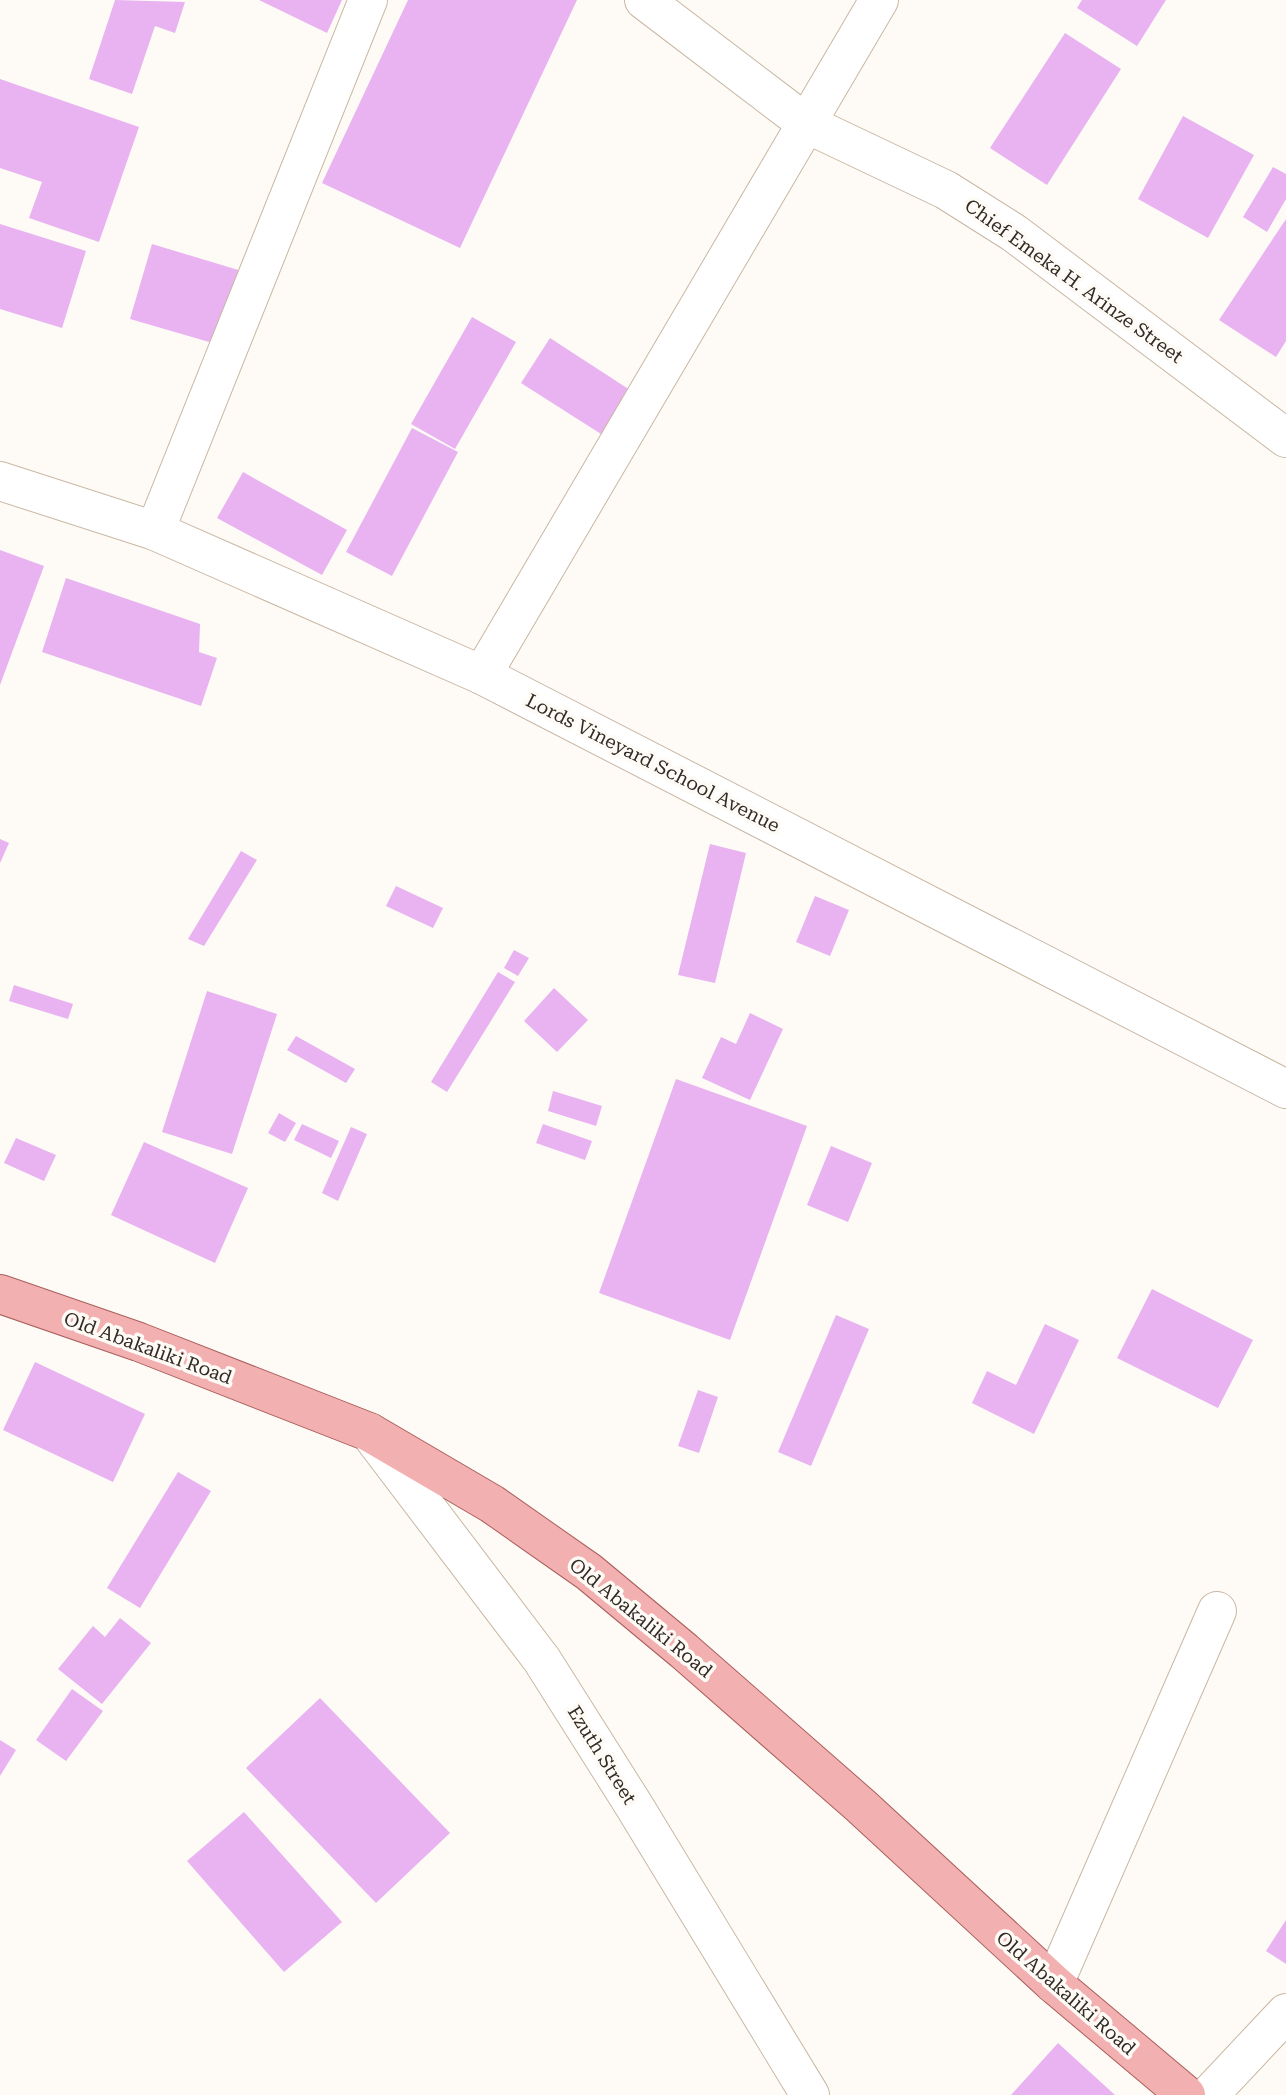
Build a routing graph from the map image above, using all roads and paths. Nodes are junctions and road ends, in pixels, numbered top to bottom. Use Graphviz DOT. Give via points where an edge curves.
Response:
graph roads {
  1 [pos="368,0"];
  2 [pos="644,0"];
  3 [pos="879,0"];
  4 [pos="807,124"];
  5 [pos="1286,438"];
  6 [pos="0,481"];
  7 [pos="155,531"];
  8 [pos="482,676"];
  9 [pos="1286,1089"];
  10 [pos="0,1294"];
  11 [pos="369,1432"];
  12 [pos="1217,1611"];
  13 [pos="1054,1984"];
  14 [pos="1286,2012"];
  15 [pos="810,2095"];
  16 [pos="1186,2095"];
  17 [pos="1209,2095"];
  1 -- 7 [label="street"];
  2 -- 4 [label="street, Chief Emeka H. Arinze Street"];
  3 -- 4 [label="street"];
  4 -- 5 [label="street, Chief Emeka H. Arinze Street" via="946,190 1014,233"];
  4 -- 8 [label="street"];
  6 -- 7 [label="street, Lords Vineyard School Avenue"];
  7 -- 8 [label="street, Lords Vineyard School Avenue"];
  8 -- 9 [label="street, Lords Vineyard School Avenue"];
  10 -- 11 [label="main road, Old Abakaliki Road" via="139,1342"];
  11 -- 13 [label="main road, Old Abakaliki Road" via="492,1504 589,1572 851,1797"];
  11 -- 15 [label="street, Ezuth Street" via="542,1660"];
  12 -- 13 [label="street"];
  13 -- 16 [label="main road, Old Abakaliki Road"];
  14 -- 17 [label="street"];
}
